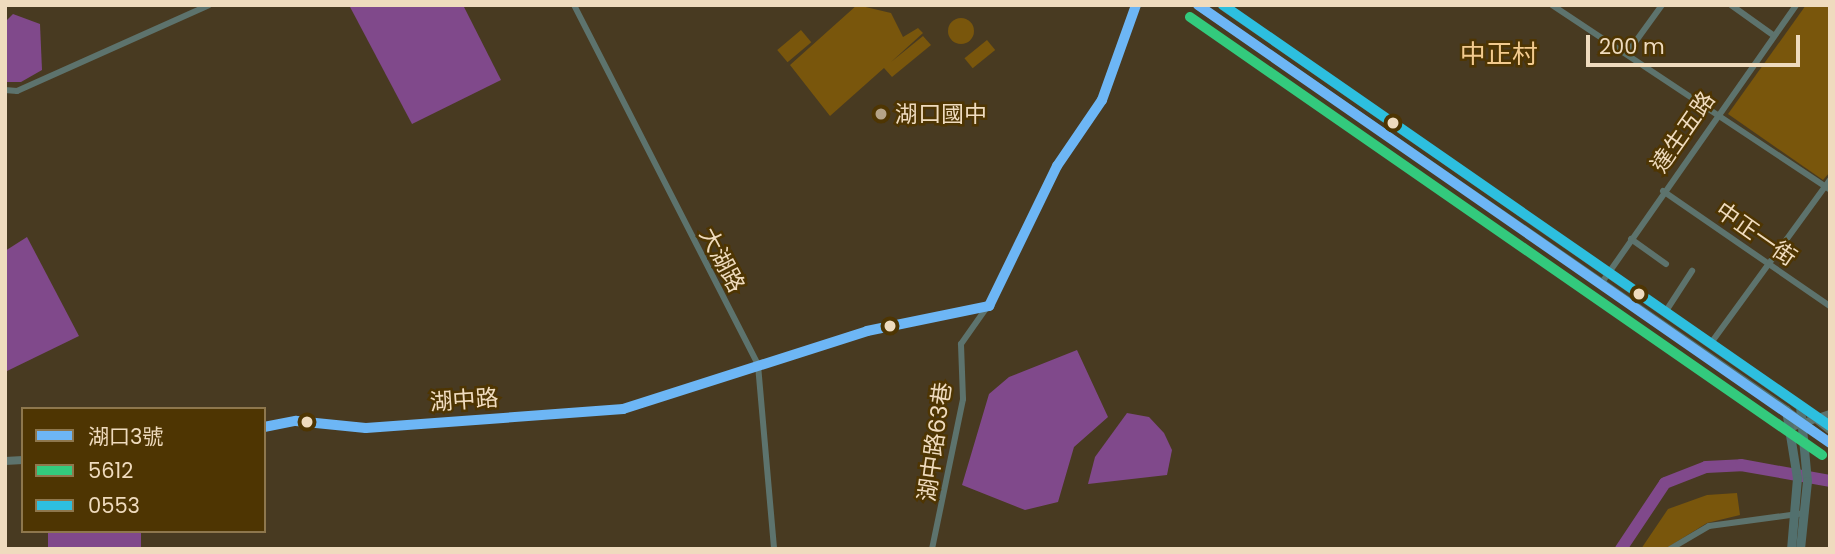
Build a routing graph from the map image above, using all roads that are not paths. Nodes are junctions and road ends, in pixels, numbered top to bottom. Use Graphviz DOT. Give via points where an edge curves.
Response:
graph roads {
  1 [pos="209,5"];
  2 [pos="574,5"];
  3 [pos="1136,5"];
  4 [pos="1198,5"];
  5 [pos="1222,5"];
  6 [pos="1552,5"];
  7 [pos="1662,5"];
  8 [pos="1731,5"];
  9 [pos="1796,5"];
  10 [pos="1773,35"];
  11 [pos="1628,52"];
  12 [pos="5,90"];
  13 [pos="1717,113"];
  14 [pos="1830,180"];
  15 [pos="1827,188"];
  16 [pos="1663,191"];
  17 [pos="1631,239"];
  18 [pos="1666,264"];
  19 [pos="1769,264"];
  20 [pos="1610,270"];
  21 [pos="1692,271"];
  22 [pos="1603,281"];
  23 [pos="989,306"];
  24 [pos="1830,306"];
  25 [pos="1666,311"];
  26 [pos="1711,343"];
  27 [pos="758,365"];
  28 [pos="1800,405"];
  29 [pos="1786,410"];
  30 [pos="1830,414"];
  31 [pos="1817,418"];
  32 [pos="1802,424"];
  33 [pos="1828,426"];
  34 [pos="266,427"];
  35 [pos="1789,428"];
  36 [pos="1812,430"];
  37 [pos="1802,434"];
  38 [pos="1830,443"];
  39 [pos="1800,512"];
  40 [pos="774,549"];
  41 [pos="932,549"];
  42 [pos="1670,549"];
  43 [pos="1791,549"];
  44 [pos="1800,549"];
  1 -- 12 [label="street" via="17,91"];
  2 -- 27 [label="street, 大湖路"];
  3 -- 23 [label="street" via="1102,100 1057,166"];
  4 -- 22 [label="main road"];
  5 -- 20 [label="main road"];
  6 -- 11 [label="street"];
  7 -- 11 [label="street"];
  8 -- 10 [label="street"];
  9 -- 10 [label="street, 達生五路"];
  10 -- 13 [label="street, 達生五路"];
  11 -- 13 [label="street"];
  13 -- 15 [label="street"];
  13 -- 16 [label="street, 達生五路"];
  14 -- 15 [label="street"];
  15 -- 19 [label="street"];
  16 -- 17 [label="street, 達生五路"];
  16 -- 19 [label="street, 中正一街"];
  17 -- 18 [label="street"];
  17 -- 20 [label="street, 達生五路"];
  19 -- 24 [label="street, 中正一街"];
  19 -- 26 [label="street"];
  20 -- 22 [label="street, 達生五路"];
  20 -- 25 [label="main road"];
  21 -- 25 [label="street"];
  22 -- 29 [label="main road"];
  23 -- 27 [label="street, 湖中路" via="867,331"];
  23 -- 41 [label="street, 湖中路63巷" via="961,344 963,399"];
  25 -- 26 [label="main road"];
  26 -- 28 [label="main road"];
  27 -- 34 [label="street, 湖中路" via="623,410 366,428 296,421"];
  27 -- 40 [label="street, 大湖路"];
  28 -- 31 [label="street"];
  28 -- 32 [label="main road"];
  29 -- 32 [label="street"];
  29 -- 35 [label="main road"];
  30 -- 31 [label="street"];
  31 -- 32 [label="street"];
  31 -- 33 [label="street"];
  32 -- 35 [label="street"];
  32 -- 36 [label="street"];
  32 -- 37 [label="main road"];
  33 -- 36 [label="street"];
  35 -- 39 [label="main road"];
  36 -- 37 [label="street"];
  36 -- 38 [label="street"];
  37 -- 39 [label="main road"];
  39 -- 42 [label="street" via="1709,526"];
  39 -- 43 [label="main road"];
  39 -- 44 [label="main road"];
}
